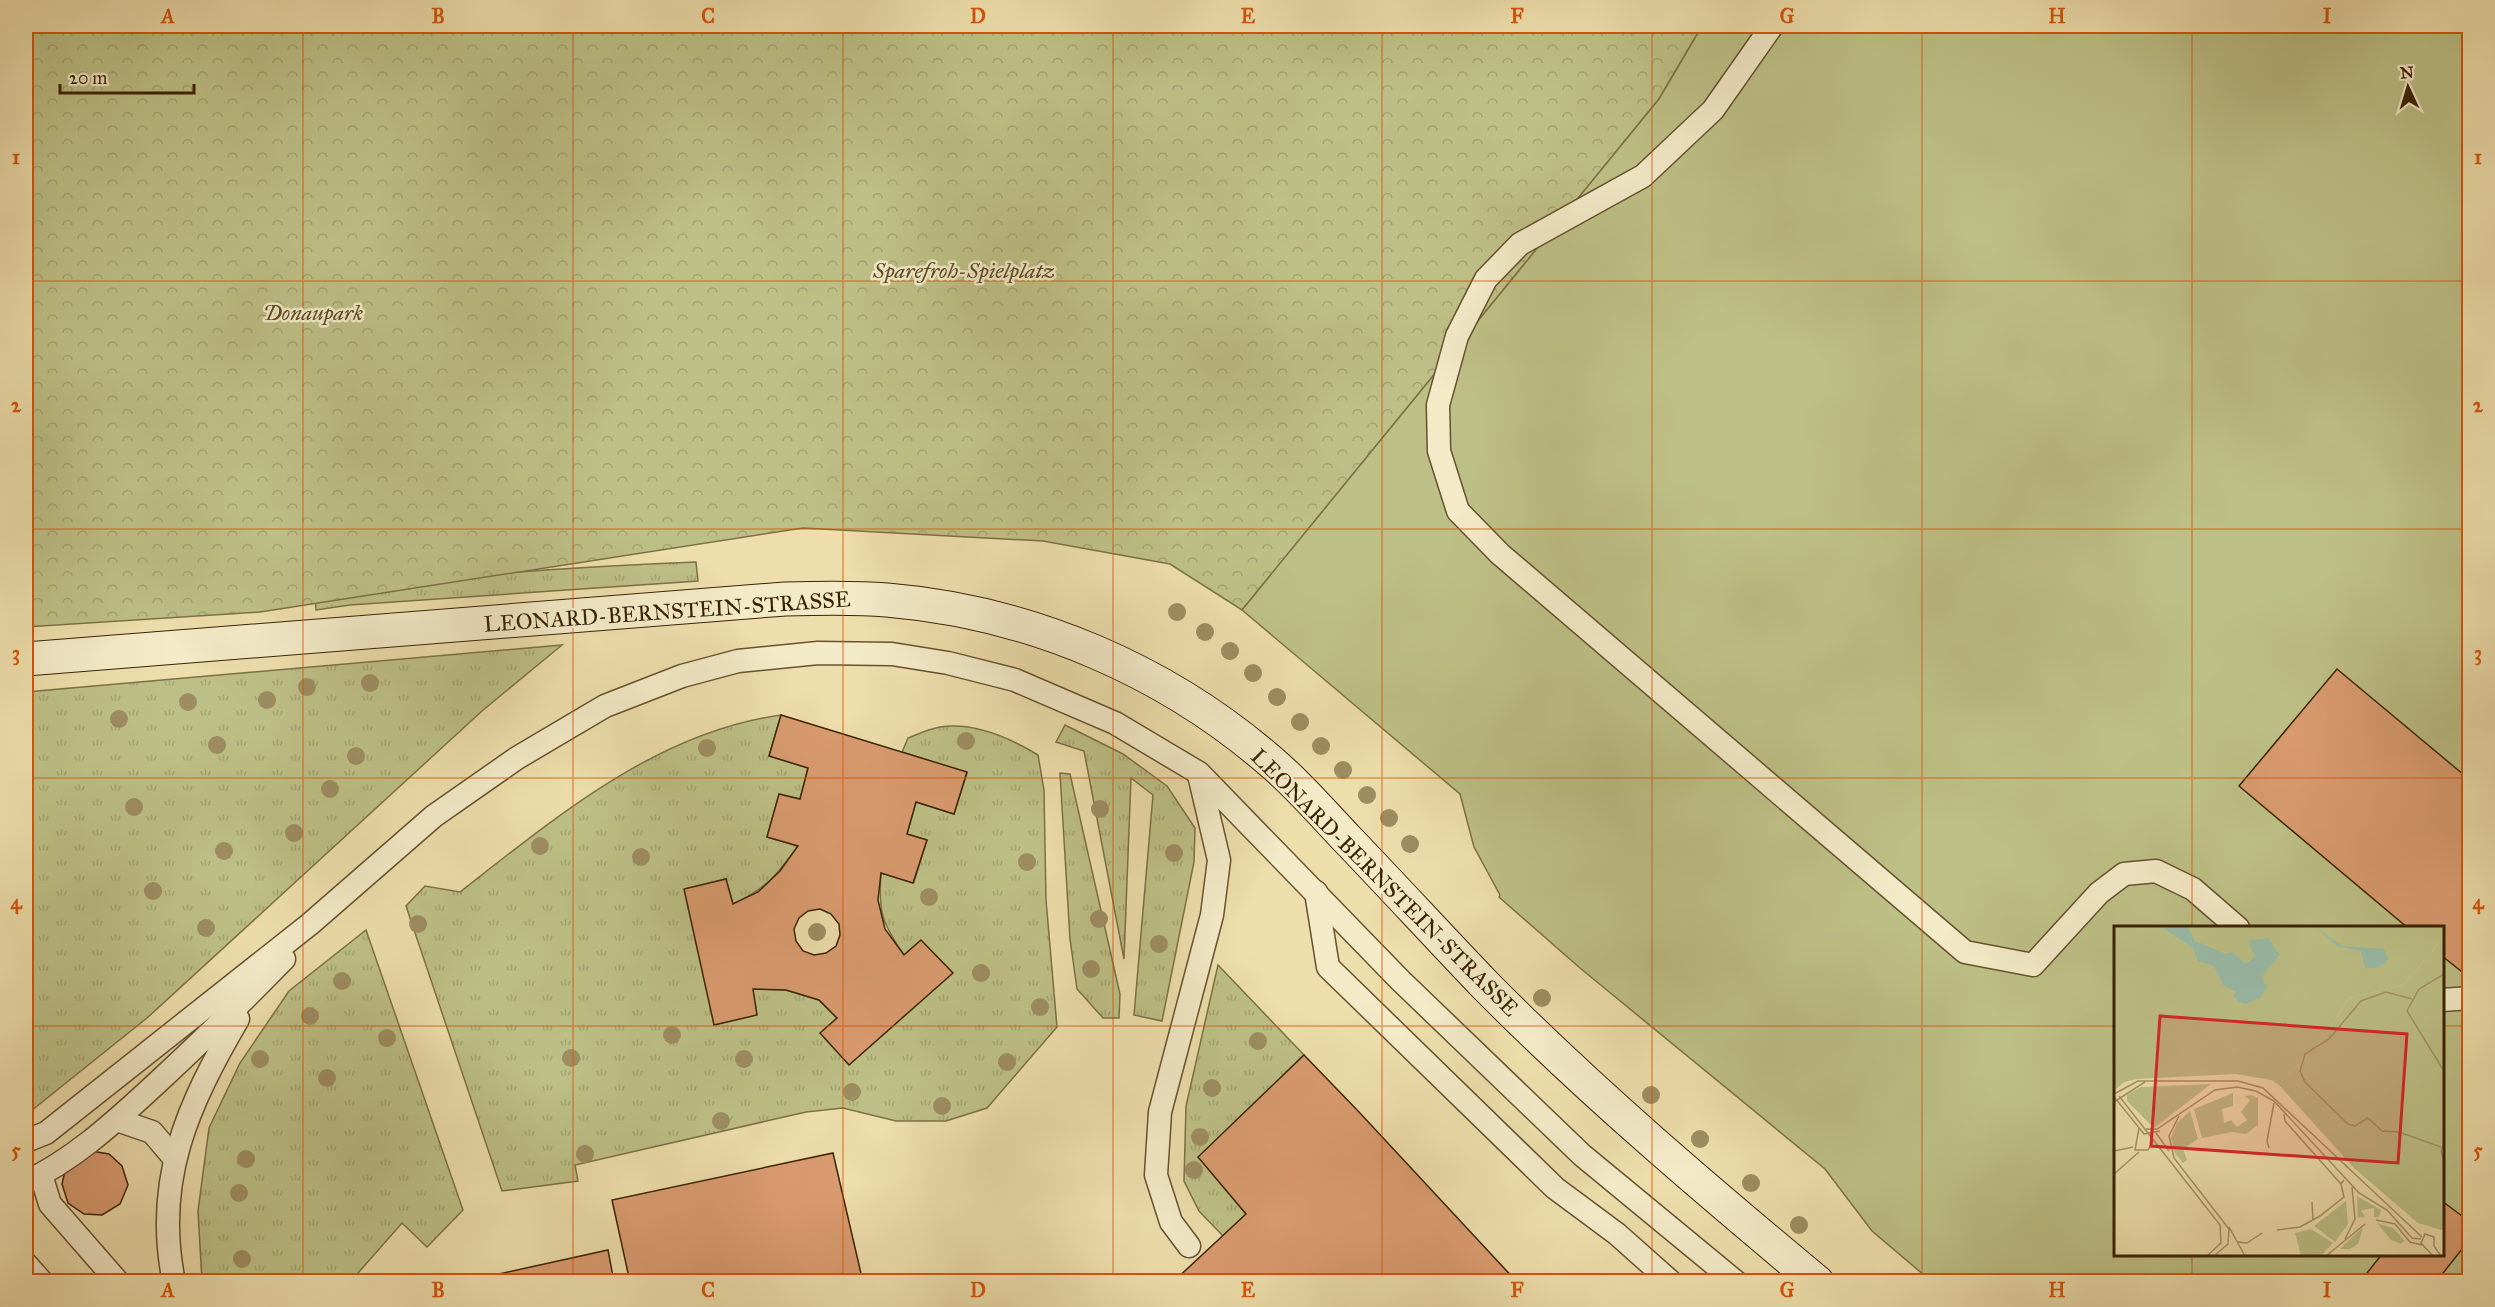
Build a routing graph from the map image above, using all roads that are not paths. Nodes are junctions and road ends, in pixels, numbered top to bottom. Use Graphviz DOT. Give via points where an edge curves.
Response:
graph roads {
  1 [pos="1772,26"];
  2 [pos="26,659"];
  3 [pos="1199,773"];
  4 [pos="1316,892"];
  5 [pos="310,924"];
  6 [pos="2237,926"];
  7 [pos="255,989"];
  8 [pos="2469,998"];
  9 [pos="2444,1000"];
  10 [pos="117,1120"];
  11 [pos="26,1141"];
  12 [pos="175,1159"];
  13 [pos="33,1178"];
  14 [pos="1189,1246"];
  15 [pos="26,1264"];
  16 [pos="42,1281"];
  17 [pos="118,1281"];
  18 [pos="174,1281"];
  19 [pos="1671,1281"];
  20 [pos="1736,1281"];
  21 [pos="1817,1281"];
  1 -- 6 [label="lane" via="1713,110 1643,176 1520,244 1486,279 1457,336 1438,405 1440,451 1458,511 1500,554 1965,952 2033,965 2099,893 2124,874 2156,871 2193,889"];
  2 -- 21 [label="main road, LEONARD-BERNSTEIN-STRASSE" via="795,598 926,604 1052,635 1117,661 1170,689 1264,756 1561,1058 1631,1123"];
  3 -- 4 [label="lane"];
  3 -- 5 [label="lane" via="1115,723 1053,695 1015,680 948,663 892,654 818,653 738,661 682,676 605,706 517,758 434,816"];
  3 -- 14 [label="lane" via="1219,860 1212,915 1161,1112 1156,1174 1171,1222"];
  4 -- 19 [label="lane" via="1328,967 1555,1188"];
  4 -- 20 [label="lane" via="1400,980 1582,1155"];
  5 -- 7 [label="lane"];
  5 -- 11 [label="lane" via="46,1133"];
  7 -- 10 [label="lane" via="212,1034"];
  7 -- 12 [label="lane" via="218,1053 184,1125"];
  8 -- 9 [label="lane"];
  10 -- 12 [label="lane" via="152,1132"];
  10 -- 13 [label="lane"];
  12 -- 18 [label="lane" via="167,1201"];
  13 -- 17 [label="lane" via="50,1204"];
  15 -- 16 [label="lane"];
}
